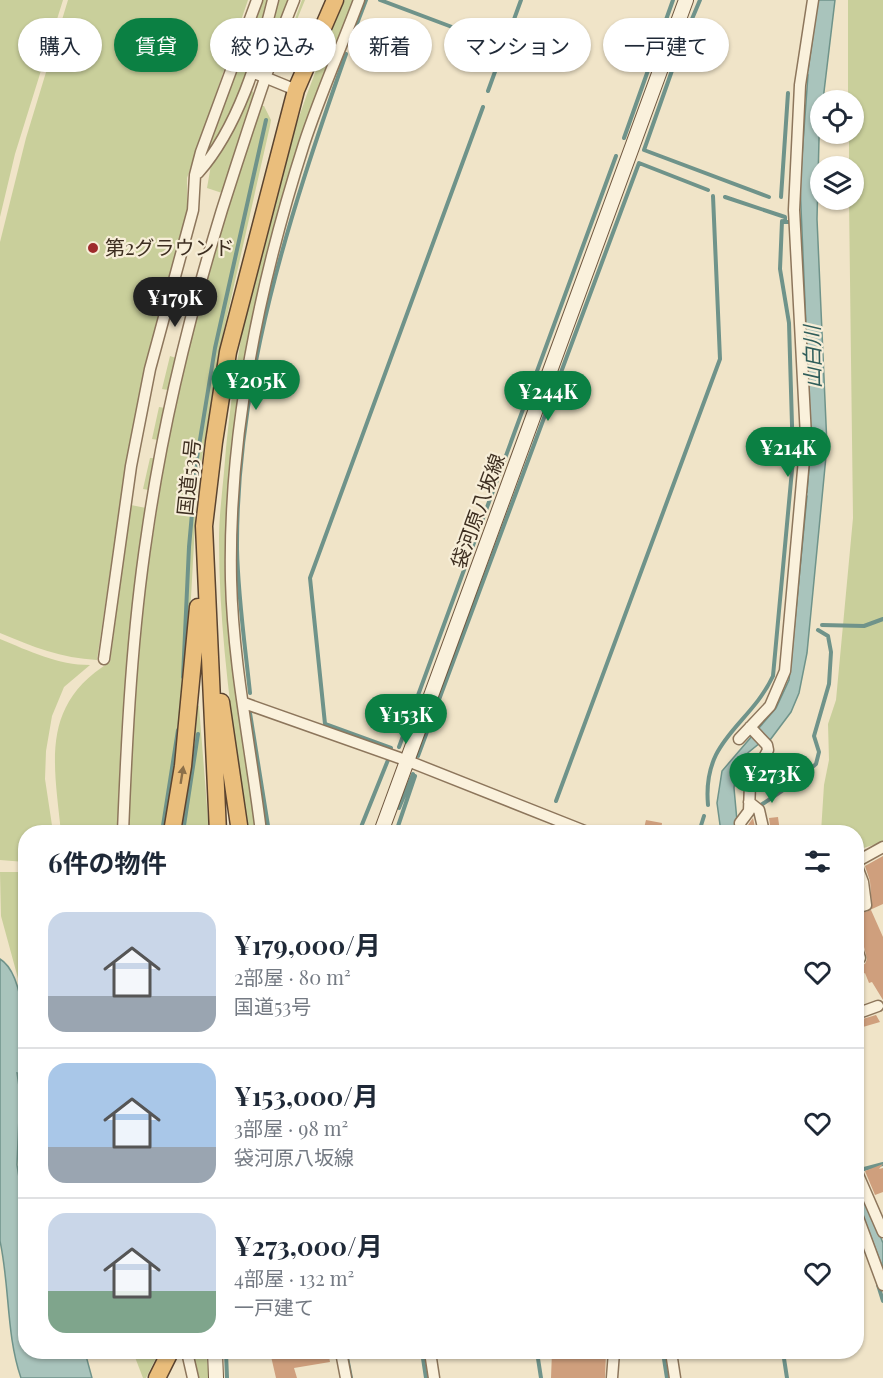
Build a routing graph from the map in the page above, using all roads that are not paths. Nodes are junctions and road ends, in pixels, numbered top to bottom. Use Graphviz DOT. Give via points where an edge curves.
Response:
graph roads {
  1 [pos="257,0"];
  2 [pos="273,0"];
  3 [pos="294,0"];
  4 [pos="335,0"];
  5 [pos="359,0"];
  6 [pos="686,0"];
  7 [pos="813,0"];
  8 [pos="268,18"];
  9 [pos="253,72"];
  10 [pos="264,77"];
  11 [pos="296,90"];
  12 [pos="195,175"];
  13 [pos="204,526"];
  14 [pos="206,595"];
  15 [pos="105,659"];
  16 [pos="244,703"];
  17 [pos="750,728"];
  18 [pos="739,739"];
  19 [pos="408,761"];
  20 [pos="749,802"];
  21 [pos="123,825"];
  22 [pos="173,825"];
  23 [pos="218,825"];
  24 [pos="239,825"];
  25 [pos="260,825"];
  26 [pos="384,825"];
  27 [pos="569,825"];
  28 [pos="740,825"];
  29 [pos="762,825"];
  30 [pos="883,847"];
  31 [pos="864,858"];
  32 [pos="864,890"];
  33 [pos="864,906"];
  34 [pos="878,1006"];
  35 [pos="864,1011"];
  36 [pos="864,1188"];
  37 [pos="883,1232"];
  38 [pos="864,1234"];
  39 [pos="883,1285"];
  40 [pos="166,1359"];
  41 [pos="189,1359"];
  42 [pos="215,1359"];
  43 [pos="342,1359"];
  44 [pos="431,1359"];
  45 [pos="613,1359"];
  46 [pos="672,1359"];
  47 [pos="157,1378"];
  48 [pos="193,1378"];
  49 [pos="216,1378"];
  50 [pos="346,1378"];
  51 [pos="434,1378"];
  52 [pos="612,1378"];
  53 [pos="675,1378"];
  1 -- 12 [label="street"];
  2 -- 8 [label="street"];
  3 -- 10 [label="street"];
  4 -- 11 [label="highway, 国道53号"];
  5 -- 16 [label="street" via="305,142 278,231 245,386 236,453 231,581"];
  6 -- 19 [label="main road, 袋河原八坂線"];
  7 -- 17 [label="street" via="800,85 794,210 806,437 802,484 785,671 770,706"];
  9 -- 10 [label="street"];
  9 -- 12 [label="street" via="208,161"];
  10 -- 11 [label="street"];
  10 -- 21 [label="street" via="211,242 181,354 162,451 136,620"];
  11 -- 13 [label="highway, 国道53号" via="228,352"];
  12 -- 15 [label="street" via="193,210 150,369 131,466"];
  13 -- 14 [label="highway, 国道53号"];
  22 -- 13 [label="highway, one-way" via="192,690"];
  14 -- 23 [label="highway, 国道53号"];
  14 -- 24 [label="highway"];
  16 -- 19 [label="street"];
  16 -- 25 [label="street"];
  17 -- 18 [label="street"];
  17 -- 20 [label="street" via="768,750 750,784"];
  19 -- 26 [label="main road, 袋河原八坂線"];
  19 -- 27 [label="street"];
  20 -- 28 [label="street" via="749,811"];
  20 -- 29 [label="street" via="759,810"];
  30 -- 31 [label="street"];
  32 -- 33 [label="street"];
  34 -- 35 [label="street"];
  36 -- 37 [label="street"];
  38 -- 39 [label="street"];
  40 -- 47 [label="highway"];
  41 -- 48 [label="street"];
  42 -- 49 [label="main road"];
  43 -- 50 [label="street"];
  44 -- 51 [label="street"];
  45 -- 52 [label="street"];
  46 -- 53 [label="street"];
}
